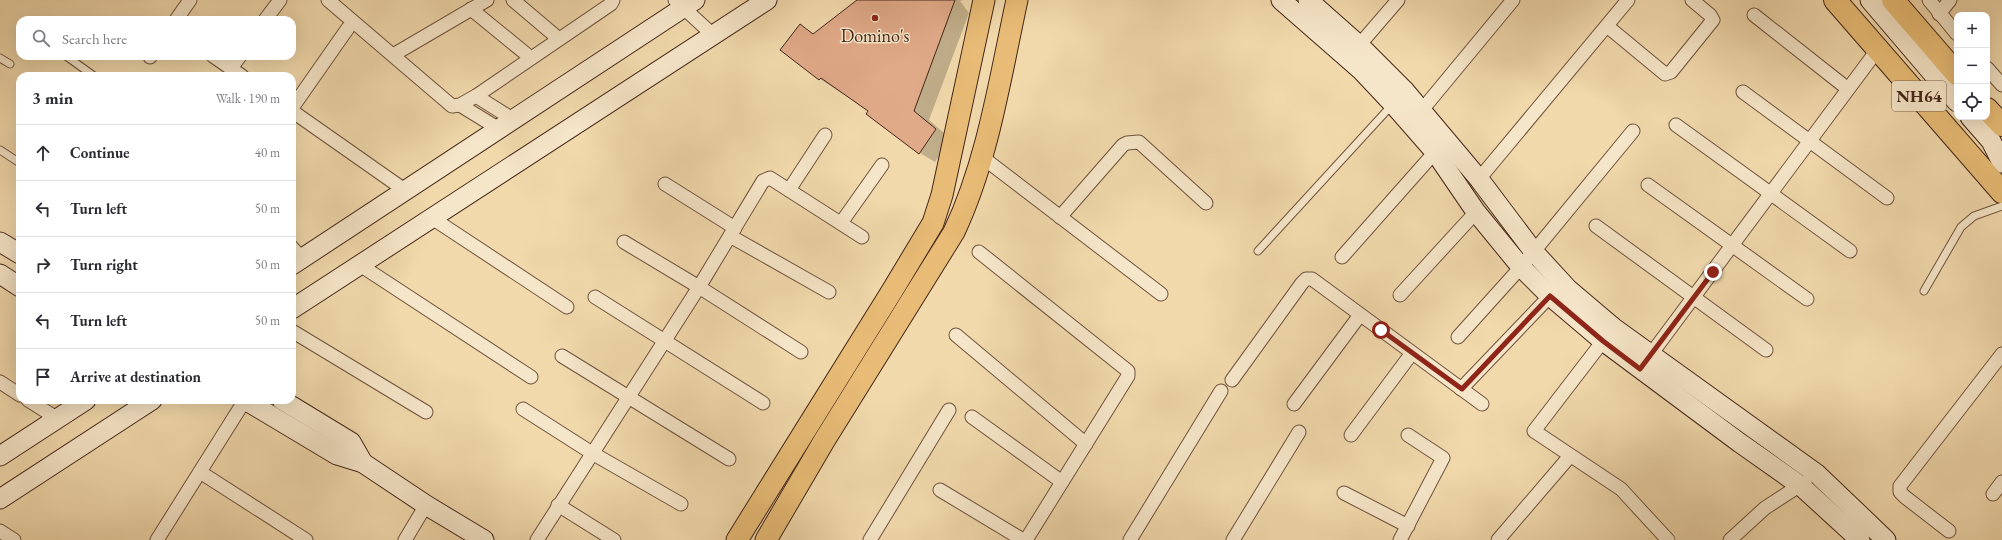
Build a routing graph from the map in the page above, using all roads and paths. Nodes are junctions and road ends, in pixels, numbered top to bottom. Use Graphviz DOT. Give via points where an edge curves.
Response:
graph roads {
  1 [pos="190,0"];
  2 [pos="280,0"];
  3 [pos="328,0"];
  4 [pos="487,0"];
  5 [pos="513,0"];
  6 [pos="614,0"];
  7 [pos="767,0"];
  8 [pos="984,0"];
  9 [pos="1017,0"];
  10 [pos="1281,0"];
  11 [pos="1308,0"];
  12 [pos="1398,0"];
  13 [pos="1512,0"];
  14 [pos="1628,0"];
  15 [pos="1692,0"];
  16 [pos="1835,0"];
  17 [pos="1870,0"];
  18 [pos="1929,0"];
  19 [pos="1950,0"];
  20 [pos="685,2"];
  21 [pos="1904,4"];
  22 [pos="471,9"];
  23 [pos="1939,14"];
  24 [pos="1754,15"];
  25 [pos="179,16"];
  26 [pos="269,16"];
  27 [pos="1607,26"];
  28 [pos="348,28"];
  29 [pos="1954,31"];
  30 [pos="713,35"];
  31 [pos="559,39"];
  32 [pos="1878,49"];
  33 [pos="1353,52"];
  34 [pos="393,55"];
  35 [pos="0,58"];
  36 [pos="531,58"];
  37 [pos="72,60"];
  38 [pos="219,60"];
  39 [pos="237,60"];
  40 [pos="10,64"];
  41 [pos="231,68"];
  42 [pos="1954,70"];
  43 [pos="1990,71"];
  44 [pos="88,72"];
  45 [pos="236,72"];
  46 [pos="2002,85"];
  47 [pos="1848,89"];
  48 [pos="1743,92"];
  49 [pos="476,96"];
  50 [pos="1954,98"];
  51 [pos="296,104"];
  52 [pos="1393,104"];
  53 [pos="460,105"];
  54 [pos="296,113"];
  55 [pos="1416,117"];
  56 [pos="1990,117"];
  57 [pos="1974,120"];
  58 [pos="506,124"];
  59 [pos="1676,125"];
  60 [pos="1633,131"];
  61 [pos="826,134"];
  62 [pos="1998,138"];
  63 [pos="1810,141"];
  64 [pos="0,150"];
  65 [pos="1435,152"];
  66 [pos="982,157"];
  67 [pos="16,161"];
  68 [pos="2002,163"];
  69 [pos="882,165"];
  70 [pos="1479,179"];
  71 [pos="665,184"];
  72 [pos="1648,185"];
  73 [pos="406,190"];
  74 [pos="789,190"];
  75 [pos="2002,192"];
  76 [pos="1771,194"];
  77 [pos="1887,198"];
  78 [pos="1206,203"];
  79 [pos="2002,206"];
  80 [pos="1476,212"];
  81 [pos="1060,217"];
  82 [pos="432,218"];
  83 [pos="841,223"];
  84 [pos="1596,226"];
  85 [pos="733,232"];
  86 [pos="862,237"];
  87 [pos="0,242"];
  88 [pos="624,242"];
  89 [pos="1732,246"];
  90 [pos="1258,251"];
  91 [pos="1850,251"];
  92 [pos="16,252"];
  93 [pos="979,252"];
  94 [pos="1534,252"];
  95 [pos="1342,257"];
  96 [pos="298,261"];
  97 [pos="360,264"];
  98 [pos="1521,267"];
  99 [pos="0,274"];
  100 [pos="16,284"];
  101 [pos="699,287"];
  102 [pos="1924,291"];
  103 [pos="829,292"];
  104 [pos="1161,294"];
  105 [pos="1400,295"];
  106 [pos="1550,296"];
  107 [pos="595,297"];
  108 [pos="1694,297"];
  109 [pos="1806,299"];
  110 [pos="296,306"];
  111 [pos="568,307"];
  112 [pos="1360,315"];
  113 [pos="296,333"];
  114 [pos="956,335"];
  115 [pos="1458,337"];
  116 [pos="1603,341"];
  117 [pos="664,342"];
  118 [pos="1766,350"];
  119 [pos="801,352"];
  120 [pos="1412,353"];
  121 [pos="2002,354"];
  122 [pos="562,356"];
  123 [pos="1646,361"];
  124 [pos="531,377"];
  125 [pos="1232,380"];
  126 [pos="0,382"];
  127 [pos="1462,389"];
  128 [pos="1221,390"];
  129 [pos="16,392"];
  130 [pos="630,397"];
  131 [pos="763,402"];
  132 [pos="54,404"];
  133 [pos="146,404"];
  134 [pos="242,404"];
  135 [pos="252,404"];
  136 [pos="289,404"];
  137 [pos="1294,404"];
  138 [pos="1482,404"];
  139 [pos="73,407"];
  140 [pos="523,408"];
  141 [pos="948,410"];
  142 [pos="426,412"];
  143 [pos="972,418"];
  144 [pos="1299,432"];
  145 [pos="1351,435"];
  146 [pos="1408,435"];
  147 [pos="1086,444"];
  148 [pos="592,453"];
  149 [pos="0,456"];
  150 [pos="1570,456"];
  151 [pos="729,459"];
  152 [pos="363,463"];
  153 [pos="200,472"];
  154 [pos="1816,474"];
  155 [pos="1062,482"];
  156 [pos="2002,482"];
  157 [pos="1801,486"];
  158 [pos="940,490"];
  159 [pos="1344,494"];
  160 [pos="1993,494"];
  161 [pos="0,499"];
  162 [pos="681,504"];
  163 [pos="426,505"];
  164 [pos="558,505"];
  165 [pos="1408,526"];
  166 [pos="0,531"];
  167 [pos="1949,531"];
  168 [pos="14,540"];
  169 [pos="157,540"];
  170 [pos="306,540"];
  171 [pos="405,540"];
  172 [pos="484,540"];
  173 [pos="537,540"];
  174 [pos="614,540"];
  175 [pos="737,540"];
  176 [pos="766,540"];
  177 [pos="870,540"];
  178 [pos="1024,540"];
  179 [pos="1130,540"];
  180 [pos="1233,540"];
  181 [pos="1400,540"];
  182 [pos="1498,540"];
  183 [pos="1668,540"];
  184 [pos="1730,540"];
  185 [pos="1860,540"];
  186 [pos="1886,540"];
  1 -- 25 [label="street"];
  2 -- 26 [label="street"];
  3 -- 34 [label="street"];
  4 -- 22 [label="street"];
  5 -- 31 [label="street"];
  6 -- 31 [label="street"];
  7 -- 30 [label="street"];
  8 -- 175 [label="main road" via="940,201 933,222"];
  9 -- 66 [label="main road"];
  10 -- 33 [label="street"];
  11 -- 33 [label="street"];
  12 -- 33 [label="street"];
  13 -- 55 [label="street"];
  14 -- 27 [label="street"];
  15 -- 27 [label="street" via="1713,20 1671,72 1666,74"];
  16 -- 32 [label="highway, NH64"];
  17 -- 50 [label="street"];
  18 -- 23 [label="street"];
  19 -- 23 [label="street"];
  20 -- 30 [label="street"];
  20 -- 58 [label="street"];
  21 -- 42 [label="highway, NH64"];
  22 -- 34 [label="street"];
  22 -- 36 [label="street"];
  23 -- 29 [label="street"];
  24 -- 47 [label="street"];
  27 -- 70 [label="street"];
  28 -- 51 [label="street"];
  30 -- 82 [label="street"];
  31 -- 36 [label="street"];
  32 -- 47 [label="street"];
  32 -- 75 [label="highway, NH64"];
  33 -- 52 [label="street"];
  33 -- 55 [label="street"];
  34 -- 53 [label="street" via="447,104"];
  35 -- 40 [label="lane"];
  36 -- 49 [label="street"];
  37 -- 44 [label="lane"];
  38 -- 41 [label="street"];
  39 -- 41 [label="street"];
  41 -- 45 [label="street"];
  43 -- 46 [label="street"];
  47 -- 63 [label="street"];
  48 -- 63 [label="street"];
  49 -- 53 [label="street"];
  49 -- 58 [label="street"];
  52 -- 55 [label="street"];
  52 -- 90 [label="lane"];
  53 -- 58 [label="street"];
  54 -- 73 [label="street"];
  55 -- 65 [label="street"];
  55 -- 70 [label="street"];
  56 -- 62 [label="highway"];
  57 -- 62 [label="street"];
  58 -- 73 [label="street"];
  59 -- 76 [label="street"];
  60 -- 94 [label="street"];
  61 -- 74 [label="street"];
  62 -- 68 [label="street"];
  63 -- 76 [label="street"];
  63 -- 77 [label="street"];
  64 -- 67 [label="lane"];
  65 -- 80 [label="street"];
  65 -- 95 [label="street"];
  66 -- 81 [label="street"];
  66 -- 176 [label="main road" via="966,207 954,232 824,441"];
  69 -- 83 [label="street"];
  70 -- 94 [label="street"];
  71 -- 85 [label="street"];
  72 -- 89 [label="street"];
  73 -- 96 [label="street"];
  74 -- 83 [label="street"];
  74 -- 85 [label="street" via="766,178"];
  76 -- 89 [label="street"];
  76 -- 91 [label="street"];
  78 -- 81 [label="street" via="1139,142 1133,141 1123,145"];
  79 -- 102 [label="lane" via="1974,216 1961,226"];
  80 -- 98 [label="street"];
  80 -- 105 [label="street"];
  81 -- 104 [label="street"];
  82 -- 97 [label="street"];
  82 -- 111 [label="street"];
  83 -- 86 [label="street"];
  84 -- 108 [label="street"];
  85 -- 101 [label="street"];
  85 -- 103 [label="street"];
  87 -- 92 [label="street"];
  88 -- 101 [label="street"];
  89 -- 108 [label="street"];
  89 -- 109 [label="street"];
  93 -- 147 [label="street" via="1128,371 1128,376"];
  94 -- 98 [label="street"];
  94 -- 123 [label="street" via="1568,289 1614,328"];
  97 -- 110 [label="street"];
  97 -- 124 [label="street"];
  98 -- 106 [label="street"];
  98 -- 115 [label="street"];
  99 -- 100 [label="street"];
  101 -- 117 [label="street"];
  101 -- 119 [label="street"];
  106 -- 116 [label="street"];
  106 -- 127 [label="street"];
  107 -- 117 [label="street"];
  108 -- 118 [label="street"];
  108 -- 123 [label="street"];
  112 -- 120 [label="street"];
  112 -- 125 [label="street" via="1312,280 1306,279"];
  112 -- 137 [label="street"];
  113 -- 142 [label="street"];
  114 -- 147 [label="street"];
  116 -- 123 [label="street"];
  116 -- 150 [label="street" via="1534,431"];
  117 -- 130 [label="street"];
  117 -- 131 [label="street"];
  120 -- 127 [label="street"];
  120 -- 145 [label="street"];
  121 -- 167 [label="street" via="1900,486 1900,492 1905,497"];
  122 -- 130 [label="street"];
  123 -- 154 [label="street"];
  123 -- 157 [label="street" via="1740,443"];
  126 -- 129 [label="street"];
  127 -- 138 [label="street"];
  128 -- 179 [label="street"];
  130 -- 148 [label="street"];
  130 -- 151 [label="street"];
  132 -- 139 [label="street"];
  133 -- 161 [label="street"];
  134 -- 153 [label="street"];
  135 -- 152 [label="street" via="337,455"];
  136 -- 152 [label="street" via="351,442"];
  139 -- 149 [label="street"];
  140 -- 148 [label="street"];
  141 -- 177 [label="street"];
  143 -- 155 [label="street"];
  144 -- 180 [label="street"];
  146 -- 165 [label="street" via="1443,458"];
  147 -- 155 [label="street"];
  148 -- 162 [label="street"];
  148 -- 164 [label="street"];
  150 -- 182 [label="street"];
  150 -- 183 [label="street" via="1621,489"];
  152 -- 163 [label="street"];
  153 -- 169 [label="street"];
  153 -- 170 [label="street"];
  154 -- 157 [label="street"];
  154 -- 186 [label="street"];
  155 -- 178 [label="street"];
  156 -- 160 [label="street"];
  157 -- 184 [label="street" via="1773,502"];
  157 -- 185 [label="street"];
  158 -- 178 [label="street"];
  159 -- 165 [label="street"];
  163 -- 171 [label="street"];
  163 -- 172 [label="street"];
  164 -- 173 [label="street"];
  164 -- 174 [label="street"];
  165 -- 181 [label="street"];
  166 -- 168 [label="street"];
}
